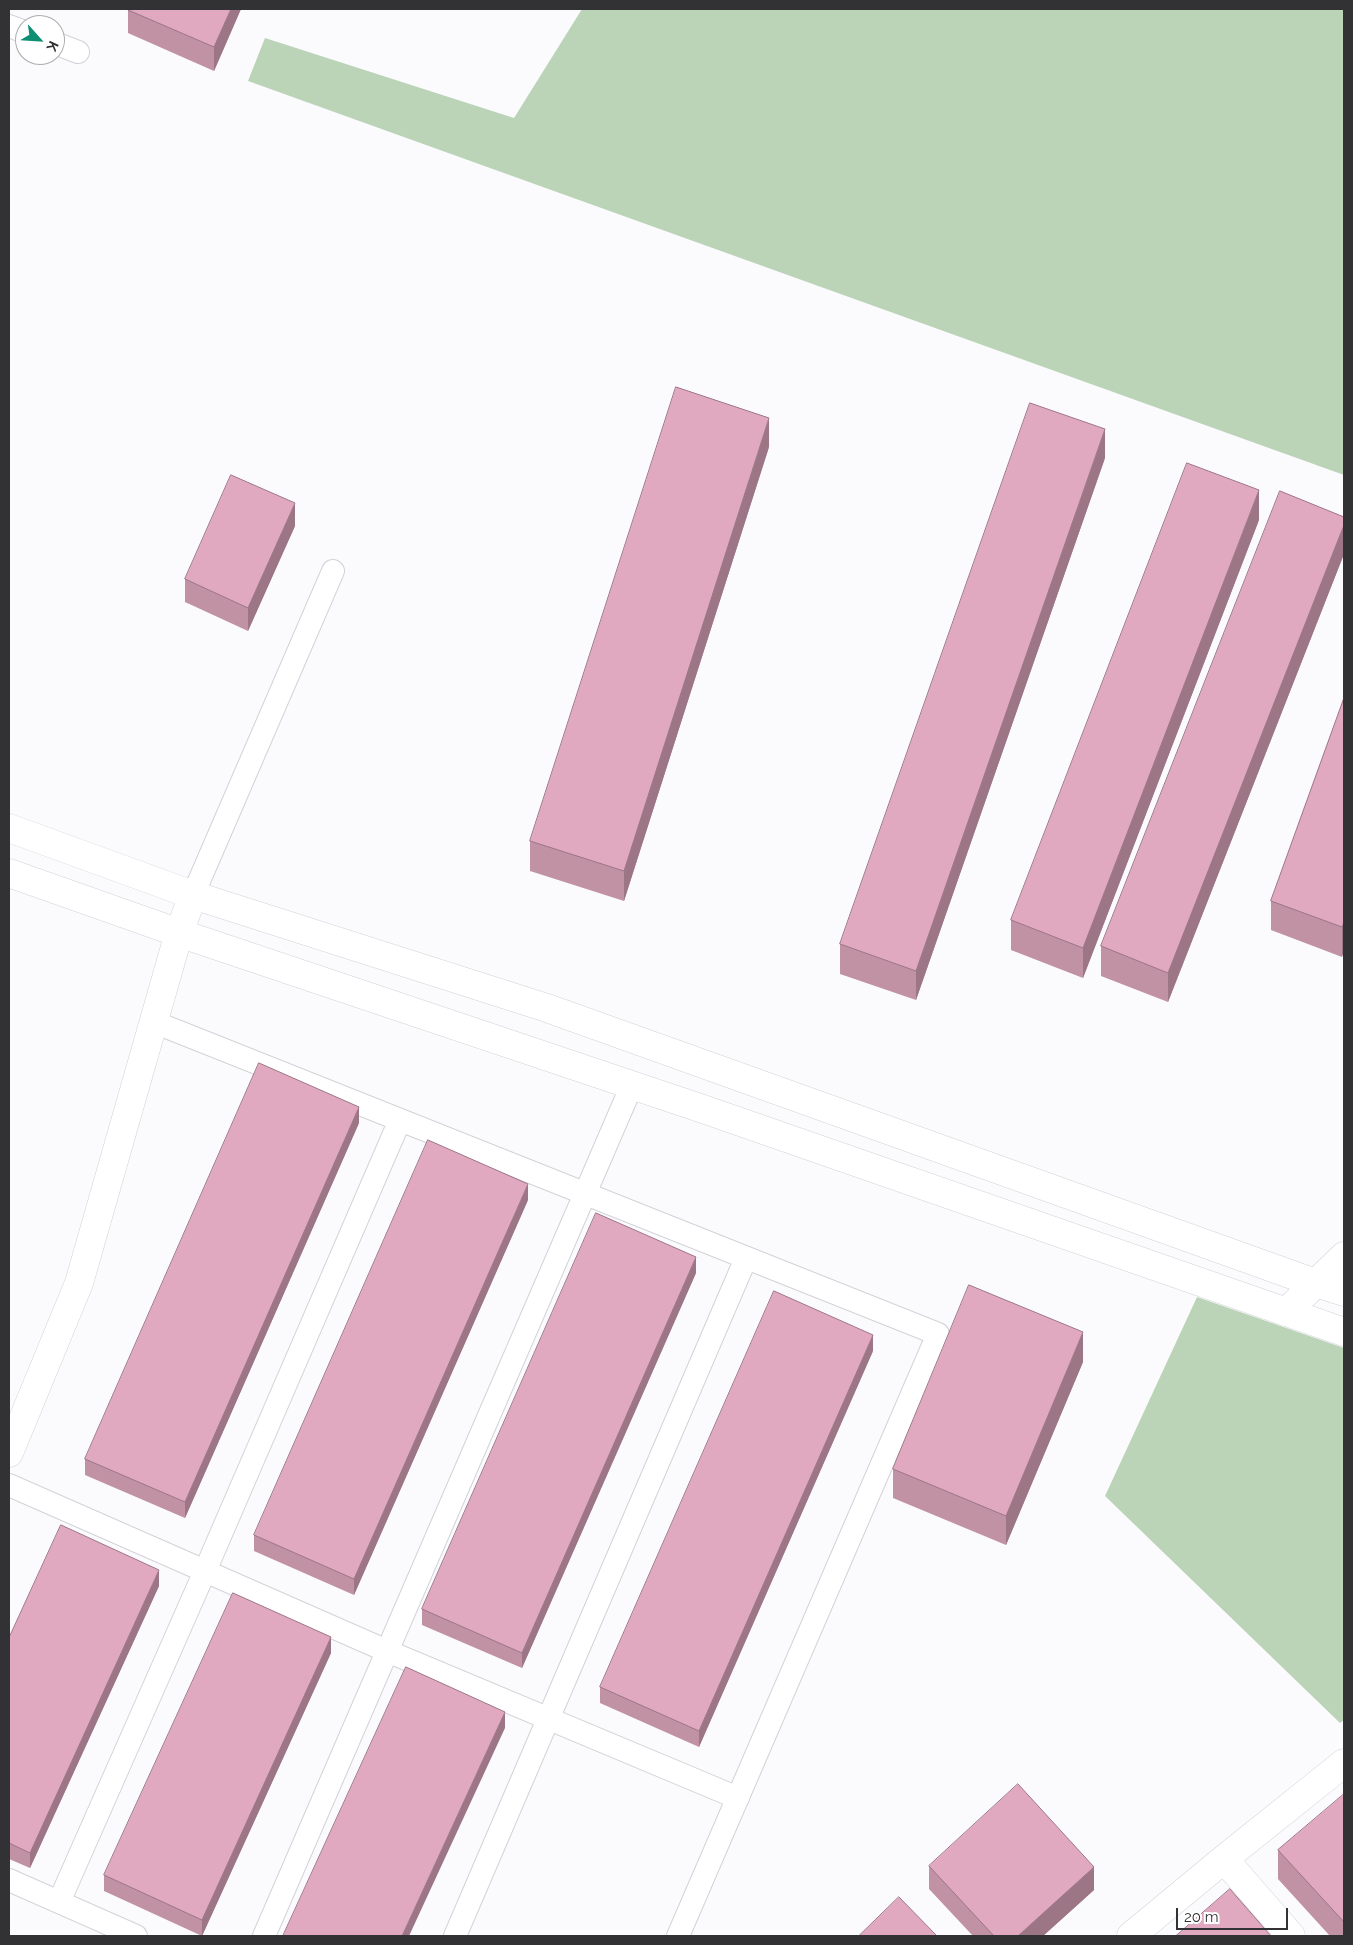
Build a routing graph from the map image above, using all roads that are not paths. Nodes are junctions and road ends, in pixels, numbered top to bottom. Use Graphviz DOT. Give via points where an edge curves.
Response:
graph roads {
  1 [pos="65,47"];
  2 [pos="78,52"];
  3 [pos="333,572"];
  4 [pos="9,828"];
  5 [pos="9,873"];
  6 [pos="193,895"];
  7 [pos="179,933"];
  8 [pos="154,1022"];
  9 [pos="632,1085"];
  10 [pos="400,1120"];
  11 [pos="585,1194"];
  12 [pos="1344,1256"];
  13 [pos="746,1258"];
  14 [pos="1315,1283"];
  15 [pos="1344,1292"];
  16 [pos="1286,1312"];
  17 [pos="1344,1332"];
  18 [pos="9,1453"];
  19 [pos="9,1485"];
  20 [pos="205,1571"];
  21 [pos="387,1651"];
  22 [pos="548,1718"];
  23 [pos="1344,1763"];
  24 [pos="738,1798"];
  25 [pos="1224,1859"];
  26 [pos="9,1880"];
  27 [pos="59,1902"];
  28 [pos="136,1936"];
  29 [pos="264,1936"];
  30 [pos="455,1936"];
  31 [pos="678,1936"];
  32 [pos="1131,1936"];
  33 [pos="1291,1936"];
  1 -- 2 [label="lane"];
  3 -- 6 [label="lane"];
  4 -- 6 [label="street"];
  5 -- 7 [label="street"];
  6 -- 7 [label="street"];
  6 -- 14 [label="street" via="547,1008"];
  7 -- 8 [label="street"];
  7 -- 9 [label="street"];
  8 -- 10 [label="lane"];
  8 -- 18 [label="street" via="79,1283"];
  9 -- 11 [label="lane"];
  9 -- 16 [label="street"];
  10 -- 11 [label="lane"];
  10 -- 20 [label="lane"];
  11 -- 13 [label="lane"];
  11 -- 21 [label="lane"];
  12 -- 14 [label="street"];
  13 -- 22 [label="lane"];
  13 -- 24 [label="lane" via="938,1334"];
  14 -- 15 [label="street"];
  14 -- 16 [label="street"];
  16 -- 17 [label="street"];
  19 -- 20 [label="lane"];
  20 -- 21 [label="lane"];
  20 -- 27 [label="lane"];
  21 -- 22 [label="lane"];
  21 -- 29 [label="lane"];
  22 -- 24 [label="lane"];
  22 -- 30 [label="lane"];
  23 -- 25 [label="street"];
  24 -- 31 [label="lane"];
  25 -- 32 [label="street"];
  25 -- 33 [label="street"];
  26 -- 27 [label="lane"];
  27 -- 28 [label="lane"];
}
